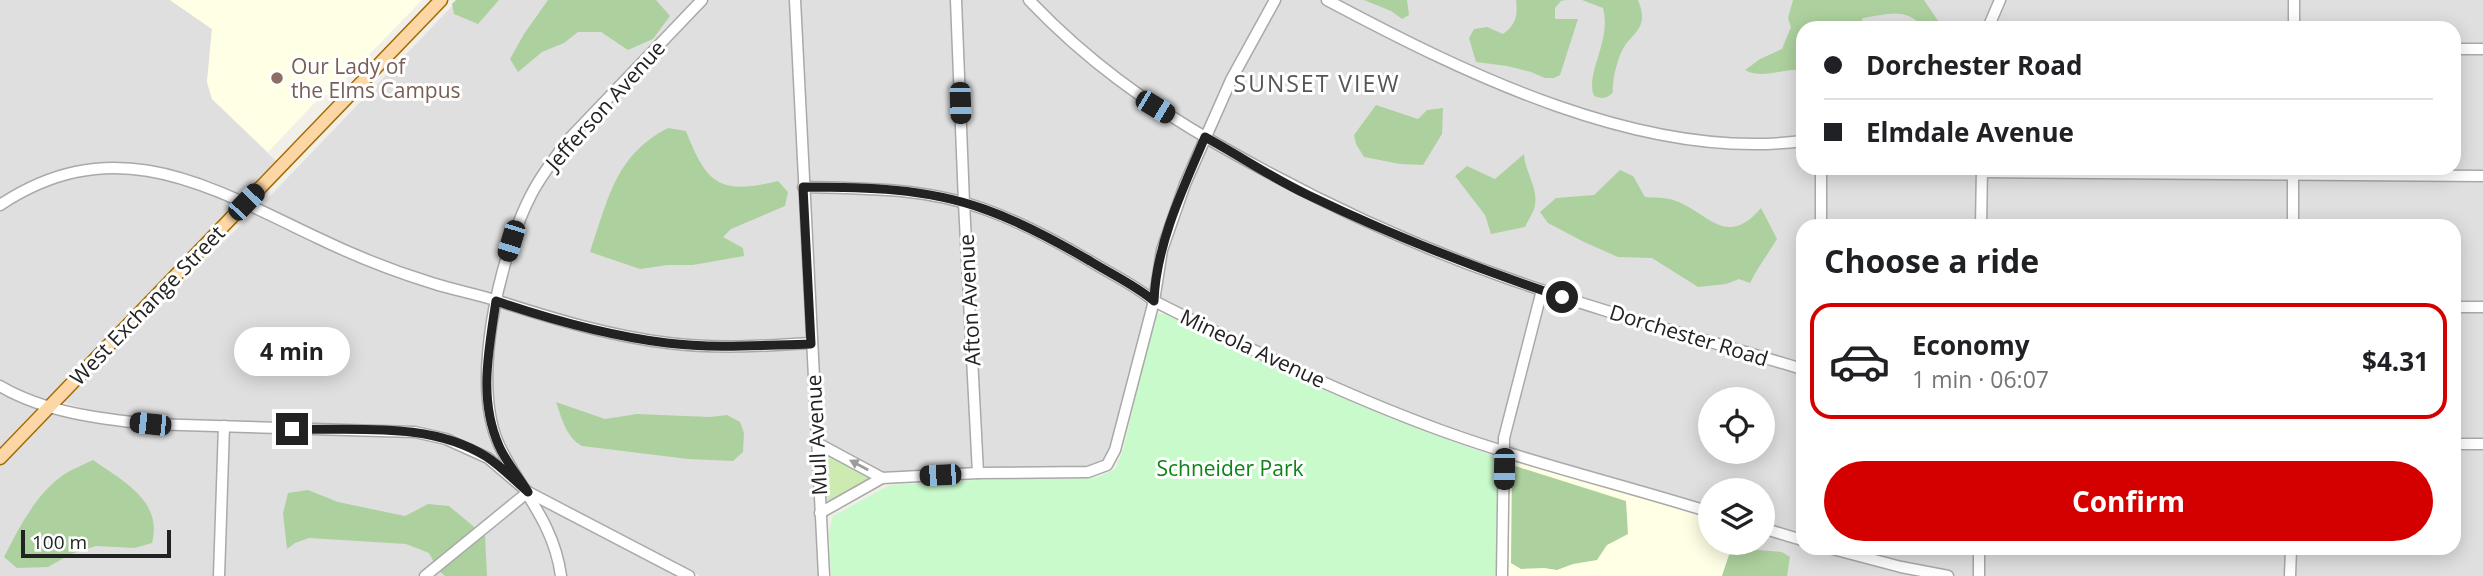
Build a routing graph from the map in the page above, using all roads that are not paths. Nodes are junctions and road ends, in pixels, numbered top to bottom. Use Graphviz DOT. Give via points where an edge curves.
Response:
graph roads {
  1 [pos="441,0"];
  2 [pos="702,0"];
  3 [pos="795,0"];
  4 [pos="956,0"];
  5 [pos="1029,0"];
  6 [pos="1275,0"];
  7 [pos="1327,0"];
  8 [pos="2000,0"];
  9 [pos="2294,0"];
  10 [pos="1991,21"];
  11 [pos="2294,21"];
  12 [pos="2461,49"];
  13 [pos="2483,49"];
  14 [pos="1205,137"];
  15 [pos="1796,142"];
  16 [pos="1821,175"];
  17 [pos="1982,175"];
  18 [pos="2293,175"];
  19 [pos="2436,175"];
  20 [pos="2483,176"];
  21 [pos="803,187"];
  22 [pos="246,202"];
  23 [pos="964,203"];
  24 [pos="0,205"];
  25 [pos="1821,219"];
  26 [pos="1981,219"];
  27 [pos="2293,219"];
  28 [pos="1542,290"];
  29 [pos="496,301"];
  30 [pos="1154,301"];
  31 [pos="2461,307"];
  32 [pos="2483,307"];
  33 [pos="811,344"];
  34 [pos="1796,367"];
  35 [pos="0,386"];
  36 [pos="50,406"];
  37 [pos="224,426"];
  38 [pos="817,443"];
  39 [pos="2461,444"];
  40 [pos="2483,444"];
  41 [pos="1504,451"];
  42 [pos="0,458"];
  43 [pos="978,473"];
  44 [pos="882,478"];
  45 [pos="528,492"];
  46 [pos="1698,508"];
  47 [pos="820,513"];
  48 [pos="1775,532"];
  49 [pos="1796,538"];
  50 [pos="1856,555"];
  51 [pos="1979,555"];
  52 [pos="2291,555"];
  53 [pos="219,576"];
  54 [pos="425,576"];
  55 [pos="561,576"];
  56 [pos="689,576"];
  57 [pos="824,576"];
  58 [pos="1502,576"];
  59 [pos="1948,576"];
  60 [pos="1979,576"];
  61 [pos="2290,576"];
  1 -- 22 [label="main road, West Exchange Street"];
  2 -- 29 [label="street, Jefferson Avenue" via="570,138 543,174 511,241"];
  3 -- 21 [label="street, Mull Avenue"];
  4 -- 23 [label="street, Afton Avenue"];
  5 -- 14 [label="street, Dorchester Road" via="1116,80"];
  6 -- 14 [label="street"];
  7 -- 15 [label="street" via="1500,83 1626,127 1718,144"];
  8 -- 10 [label="street"];
  9 -- 11 [label="street"];
  12 -- 13 [label="street"];
  14 -- 28 [label="street, Dorchester Road" via="1357,218"];
  14 -- 30 [label="street" via="1162,250"];
  16 -- 25 [label="street"];
  17 -- 26 [label="street"];
  18 -- 27 [label="street"];
  19 -- 20 [label="street"];
  21 -- 23 [label="street, Mineola Avenue" via="894,190"];
  21 -- 33 [label="street, Mull Avenue"];
  22 -- 24 [label="street" via="162,172 109,168 69,174"];
  22 -- 29 [label="street" via="361,258"];
  22 -- 36 [label="main road, West Exchange Street"];
  23 -- 30 [label="street, Mineola Avenue" via="1040,233"];
  23 -- 43 [label="street, Afton Avenue"];
  28 -- 34 [label="street, Dorchester Road"];
  28 -- 41 [label="street" via="1503,438"];
  29 -- 33 [label="street" via="572,324 667,343"];
  29 -- 45 [label="street, Jefferson Avenue" via="486,392 499,446"];
  30 -- 41 [label="street, Mineola Avenue" via="1252,351 1438,429"];
  30 -- 43 [label="street" via="1115,450 1104,468"];
  31 -- 32 [label="street"];
  33 -- 38 [label="street, Mull Avenue"];
  35 -- 36 [label="street"];
  36 -- 37 [label="street" via="112,420"];
  36 -- 42 [label="main road, West Exchange Street"];
  37 -- 45 [label="street" via="430,435 488,458"];
  37 -- 53 [label="street"];
  44 -- 38 [label="street, one-way"];
  38 -- 47 [label="street, Mull Avenue"];
  39 -- 40 [label="street"];
  41 -- 46 [label="street, Mineola Avenue"];
  41 -- 58 [label="street"];
  43 -- 44 [label="street"];
  44 -- 47 [label="street"];
  45 -- 54 [label="street"];
  45 -- 55 [label="street, Jefferson Avenue" via="548,530"];
  45 -- 56 [label="street"];
  47 -- 57 [label="street, Mull Avenue"];
  48 -- 49 [label="street"];
  50 -- 59 [label="street"];
  51 -- 60 [label="street"];
  52 -- 61 [label="street"];
}
